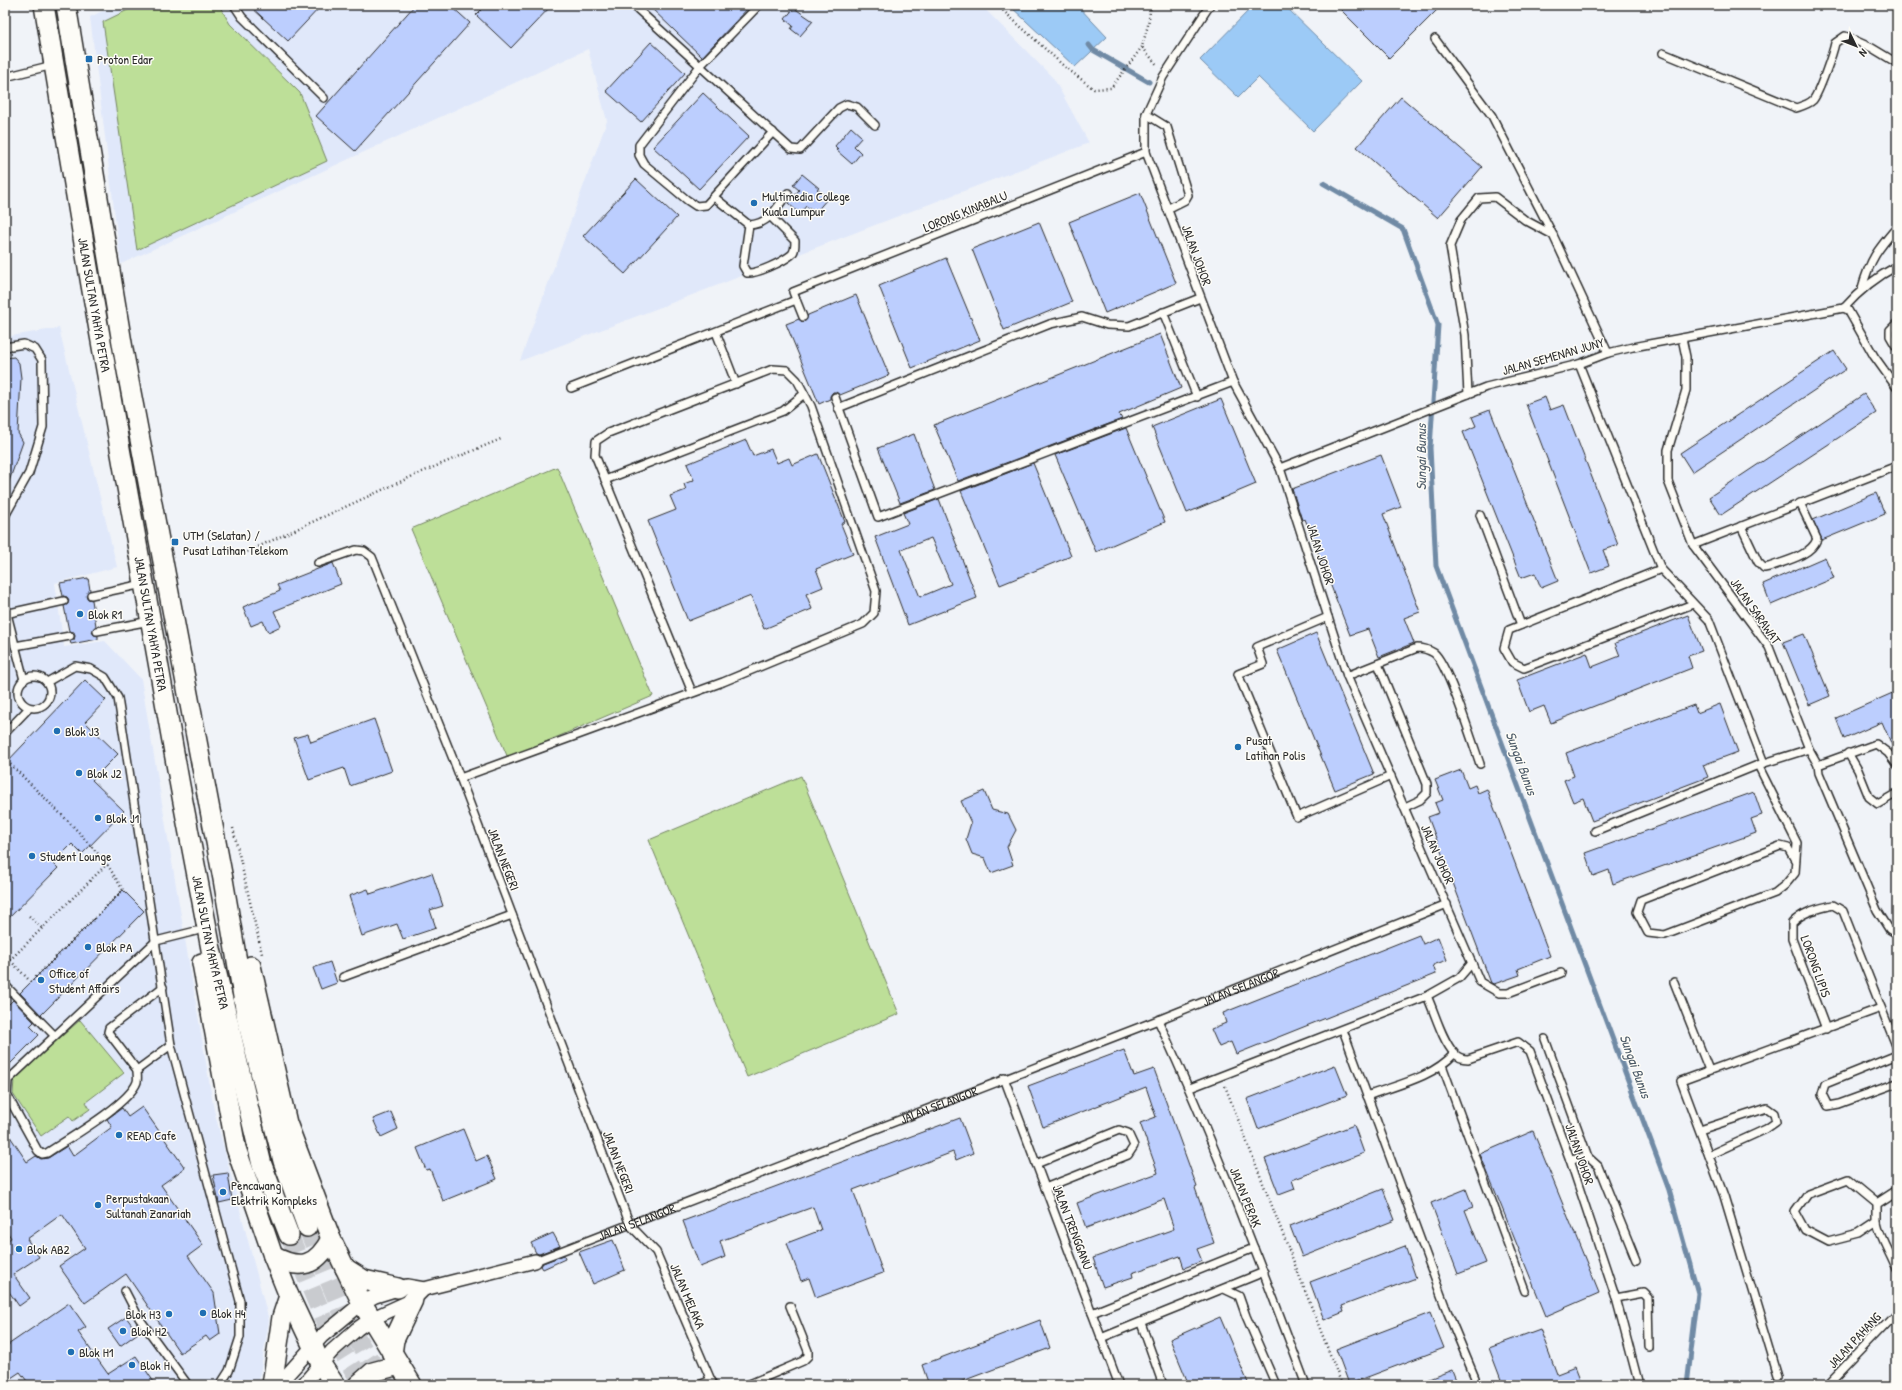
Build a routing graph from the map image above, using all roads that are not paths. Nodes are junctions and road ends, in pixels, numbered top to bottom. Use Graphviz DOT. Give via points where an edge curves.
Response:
graph roads {
  1 [pos="44,5"];
  2 [pos="66,5"];
  3 [pos="234,5"];
  4 [pos="633,5"];
  5 [pos="759,5"];
  6 [pos="1210,5"];
  7 [pos="1435,39"];
  8 [pos="1663,53"];
  9 [pos="1897,63"];
  10 [pos="53,65"];
  11 [pos="700,66"];
  12 [pos="5,77"];
  13 [pos="324,98"];
  14 [pos="1146,114"];
  15 [pos="875,124"];
  16 [pos="773,132"];
  17 [pos="1146,152"];
  18 [pos="788,193"];
  19 [pos="714,197"];
  20 [pos="1167,209"];
  21 [pos="770,216"];
  22 [pos="749,225"];
  23 [pos="1897,227"];
  24 [pos="1553,235"];
  25 [pos="1897,266"];
  26 [pos="111,282"];
  27 [pos="91,285"];
  28 [pos="1862,288"];
  29 [pos="1200,298"];
  30 [pos="796,300"];
  31 [pos="1844,308"];
  32 [pos="1163,312"];
  33 [pos="804,317"];
  34 [pos="1897,323"];
  35 [pos="716,332"];
  36 [pos="1682,338"];
  37 [pos="5,347"];
  38 [pos="1897,348"];
  39 [pos="1608,353"];
  40 [pos="1580,364"];
  41 [pos="1233,382"];
  42 [pos="736,384"];
  43 [pos="571,388"];
  44 [pos="1897,388"];
  45 [pos="804,394"];
  46 [pos="1468,394"];
  47 [pos="834,397"];
  48 [pos="1196,397"];
  49 [pos="838,408"];
  50 [pos="1280,468"];
  51 [pos="1896,469"];
  52 [pos="605,480"];
  53 [pos="1800,503"];
  54 [pos="1480,515"];
  55 [pos="5,516"];
  56 [pos="1741,526"];
  57 [pos="1693,545"];
  58 [pos="318,563"];
  59 [pos="1661,569"];
  60 [pos="145,584"];
  61 [pos="91,595"];
  62 [pos="64,601"];
  63 [pos="1693,604"];
  64 [pos="6,611"];
  65 [pos="1328,617"];
  66 [pos="152,621"];
  67 [pos="1521,625"];
  68 [pos="97,631"];
  69 [pos="70,636"];
  70 [pos="9,638"];
  71 [pos="15,646"];
  72 [pos="1378,664"];
  73 [pos="1348,676"];
  74 [pos="24,680"];
  75 [pos="47,682"];
  76 [pos="692,692"];
  77 [pos="29,708"];
  78 [pos="5,734"];
  79 [pos="1809,749"];
  80 [pos="1848,753"];
  81 [pos="1480,764"];
  82 [pos="1761,764"];
  83 [pos="1818,765"];
  84 [pos="1897,765"];
  85 [pos="1391,776"];
  86 [pos="460,778"];
  87 [pos="1897,793"];
  88 [pos="1405,807"];
  89 [pos="1595,830"];
  90 [pos="1795,860"];
  91 [pos="197,873"];
  92 [pos="223,879"];
  93 [pos="1447,904"];
  94 [pos="512,915"];
  95 [pos="196,931"];
  96 [pos="1897,934"];
  97 [pos="156,941"];
  98 [pos="1472,963"];
  99 [pos="1561,973"];
  100 [pos="343,977"];
  101 [pos="1674,982"];
  102 [pos="5,985"];
  103 [pos="163,987"];
  104 [pos="1427,996"];
  105 [pos="1881,1008"];
  106 [pos="1158,1020"];
  107 [pos="1826,1028"];
  108 [pos="1342,1030"];
  109 [pos="54,1035"];
  110 [pos="1545,1039"];
  111 [pos="171,1045"];
  112 [pos="1897,1048"];
  113 [pos="1454,1054"];
  114 [pos="1897,1055"];
  115 [pos="1442,1065"];
  116 [pos="137,1070"];
  117 [pos="1709,1070"];
  118 [pos="1004,1078"];
  119 [pos="1897,1083"];
  120 [pos="1190,1088"];
  121 [pos="1367,1096"];
  122 [pos="1700,1130"];
  123 [pos="1709,1154"];
  124 [pos="1588,1157"];
  125 [pos="1570,1160"];
  126 [pos="1036,1164"];
  127 [pos="1045,1188"];
  128 [pos="1897,1190"];
  129 [pos="1877,1203"];
  130 [pos="1877,1222"];
  131 [pos="630,1225"];
  132 [pos="307,1227"];
  133 [pos="289,1235"];
  134 [pos="331,1239"];
  135 [pos="1254,1248"];
  136 [pos="273,1256"];
  137 [pos="1636,1260"];
  138 [pos="535,1261"];
  139 [pos="345,1268"];
  140 [pos="1897,1270"];
  141 [pos="1264,1272"];
  142 [pos="398,1288"];
  143 [pos="1224,1288"];
  144 [pos="126,1291"];
  145 [pos="1525,1291"];
  146 [pos="418,1295"];
  147 [pos="288,1296"];
  148 [pos="1616,1298"];
  149 [pos="790,1306"];
  150 [pos="366,1311"];
  151 [pos="1092,1312"];
  152 [pos="1897,1312"];
  153 [pos="1141,1323"];
  154 [pos="1101,1338"];
  155 [pos="312,1346"];
  156 [pos="1649,1347"];
  157 [pos="395,1359"];
  158 [pos="321,1364"];
  159 [pos="1778,1376"];
  160 [pos="1475,1378"];
  161 [pos="712,1383"];
  162 [pos="188,1385"];
  163 [pos="220,1385"];
  164 [pos="272,1385"];
  165 [pos="278,1385"];
  166 [pos="303,1385"];
  167 [pos="335,1385"];
  168 [pos="358,1385"];
  169 [pos="412,1385"];
  170 [pos="699,1385"];
  171 [pos="746,1385"];
  172 [pos="1119,1385"];
  173 [pos="1163,1385"];
  174 [pos="1276,1385"];
  175 [pos="1306,1385"];
  176 [pos="1639,1385"];
  177 [pos="1827,1385"];
  1 -- 10 [label="main road, JALAN SULTAN YAHYA PETRA"];
  2 -- 26 [label="main road, JALAN SULTAN YAHYA PETRA"];
  3 -- 13 [label="lane" via="242,17"];
  4 -- 11 [label="lane"];
  5 -- 11 [label="lane"];
  6 -- 14 [label="lane" via="1166,72"];
  7 -- 24 [label="lane" via="1492,116"];
  8 -- 9 [label="lane" via="1796,108 1813,99 1833,54 1835,43 1845,36"];
  10 -- 12 [label="lane"];
  10 -- 27 [label="main road, JALAN SULTAN YAHYA PETRA"];
  11 -- 16 [label="lane"];
  11 -- 19 [label="lane" via="639,145 638,156 644,164 696,206 706,205"];
  14 -- 17 [label="lane"];
  14 -- 20 [label="lane" via="1167,127 1188,195 1185,200"];
  15 -- 16 [label="lane" via="857,107 848,104 839,108 800,150 791,149"];
  16 -- 19 [label="lane"];
  17 -- 20 [label="lane, JALAN JOHOR"];
  17 -- 30 [label="lane, LORONG KINABALU" via="793,292"];
  18 -- 21 [label="lane"];
  19 -- 22 [label="lane"];
  20 -- 29 [label="lane, JALAN JOHOR"];
  21 -- 22 [label="lane" via="760,224"];
  21 -- 22 [label="lane" via="795,241 795,248 792,255 755,274 747,273 743,266"];
  23 -- 28 [label="lane" via="1877,251"];
  24 -- 39 [label="lane"];
  24 -- 46 [label="lane" via="1525,220 1495,197 1479,198 1461,220 1450,246 1465,335"];
  25 -- 28 [label="lane" via="1880,274"];
  26 -- 27 [label="street"];
  26 -- 92 [label="main road, JALAN SULTAN YAHYA PETRA"];
  27 -- 60 [label="main road, JALAN SULTAN YAHYA PETRA"];
  28 -- 31 [label="lane"];
  29 -- 32 [label="lane"];
  29 -- 41 [label="lane, JALAN JOHOR"];
  30 -- 33 [label="lane"];
  30 -- 35 [label="lane"];
  31 -- 36 [label="lane, JALAN SEMENAN JUNY"];
  31 -- 44 [label="lane" via="1848,310 1874,356"];
  32 -- 48 [label="lane"];
  32 -- 49 [label="lane" via="1129,326 1107,325 1082,317 1050,324"];
  34 -- 38 [label="lane" via="1890,330 1890,336"];
  35 -- 42 [label="lane"];
  35 -- 43 [label="lane"];
  36 -- 39 [label="lane, JALAN SEMENAN JUNY"];
  36 -- 57 [label="lane, JALAN SARAWAT" via="1686,357 1686,390 1668,450 1668,481"];
  37 -- 55 [label="lane" via="24,344 35,349 42,360 43,427 29,473"];
  39 -- 40 [label="lane, JALAN SEMENAN JUNY"];
  40 -- 46 [label="lane, JALAN SEMENAN JUNY" via="1486,387"];
  40 -- 59 [label="lane"];
  41 -- 48 [label="lane"];
  41 -- 50 [label="lane, JALAN JOHOR"];
  42 -- 45 [label="lane" via="773,369 788,370"];
  42 -- 52 [label="lane" via="608,433 596,441 595,455"];
  45 -- 52 [label="lane" via="784,411"];
  45 -- 76 [label="lane" via="811,406 876,591 874,613 863,624 723,682"];
  46 -- 50 [label="lane, JALAN SEMENAN JUNY"];
  47 -- 49 [label="lane"];
  48 -- 49 [label="lane" via="878,517"];
  50 -- 65 [label="lane, JALAN JOHOR"];
  51 -- 53 [label="lane"];
  52 -- 76 [label="lane"];
  53 -- 56 [label="lane"];
  53 -- 56 [label="lane" via="1817,539 1814,547 1805,553 1764,568 1758,562"];
  54 -- 67 [label="lane"];
  56 -- 57 [label="lane"];
  57 -- 79 [label="lane, JALAN SARAWAT" via="1769,647"];
  58 -- 86 [label="lane, JALAN NEGERI" via="356,550 364,551 372,557"];
  59 -- 63 [label="lane"];
  59 -- 67 [label="lane"];
  60 -- 61 [label="lane"];
  60 -- 66 [label="main road, JALAN SULTAN YAHYA PETRA"];
  62 -- 64 [label="lane"];
  63 -- 67 [label="lane" via="1524,668 1512,662 1504,648 1510,630"];
  63 -- 82 [label="lane" via="1709,620"];
  64 -- 70 [label="lane"];
  65 -- 73 [label="lane, JALAN JOHOR"];
  65 -- 85 [label="lane" via="1257,647 1263,664 1238,674 1297,817"];
  66 -- 68 [label="lane"];
  66 -- 91 [label="main road, JALAN SULTAN YAHYA PETRA"];
  69 -- 71 [label="lane"];
  70 -- 71 [label="lane"];
  71 -- 74 [label="lane"];
  72 -- 73 [label="lane"];
  72 -- 81 [label="lane" via="1417,648 1434,653 1448,676"];
  72 -- 88 [label="lane" via="1427,784 1427,793 1420,800"];
  73 -- 85 [label="lane, JALAN JOHOR"];
  74 -- 75 [label="lane" via="38,676"];
  74 -- 77 [label="lane" via="18,688 18,698"];
  75 -- 77 [label="lane" via="51,692 48,702 40,708"];
  75 -- 97 [label="lane" via="76,666 91,668 104,678 118,698"];
  76 -- 86 [label="lane"];
  77 -- 78 [label="lane"];
  79 -- 82 [label="lane"];
  79 -- 83 [label="lane, JALAN SARAWAT"];
  80 -- 83 [label="lane"];
  80 -- 84 [label="lane" via="1876,744 1888,753"];
  80 -- 87 [label="lane" via="1869,797 1878,804"];
  82 -- 89 [label="lane"];
  82 -- 90 [label="lane" via="1796,843"];
  83 -- 96 [label="lane, JALAN SARAWAT" via="1819,773 1877,910 1889,929"];
  85 -- 88 [label="lane, JALAN JOHOR"];
  86 -- 94 [label="lane, JALAN NEGERI"];
  88 -- 93 [label="lane, JALAN JOHOR"];
  90 -- 90 [label="lane" via="1795,873 1775,893 1665,935 1648,933 1637,912 1641,900 1780,846 1788,848"];
  91 -- 95 [label="main road" via="194,919"];
  91 -- 133 [label="main road, JALAN SULTAN YAHYA PETRA" via="211,949 262,1165"];
  92 -- 132 [label="main road, JALAN SULTAN YAHYA PETRA" via="247,1020 283,1161"];
  92 -- 134 [label="main road" via="242,922 287,1123"];
  93 -- 98 [label="lane, JALAN JOHOR"];
  93 -- 106 [label="lane, JALAN SELANGOR"];
  94 -- 100 [label="lane"];
  94 -- 131 [label="lane, JALAN NEGERI"];
  95 -- 97 [label="lane"];
  95 -- 136 [label="main road" via="236,1148"];
  97 -- 103 [label="lane"];
  97 -- 109 [label="lane"];
  98 -- 99 [label="lane, JALAN JOHOR" via="1480,982 1499,993 1508,994"];
  98 -- 104 [label="lane" via="1459,978"];
  101 -- 117 [label="lane"];
  102 -- 109 [label="lane"];
  103 -- 111 [label="lane"];
  103 -- 116 [label="lane" via="109,1028 110,1036"];
  104 -- 108 [label="lane"];
  104 -- 113 [label="lane"];
  105 -- 107 [label="lane"];
  105 -- 107 [label="lane, LORONG LIPIS" via="1843,911 1833,905 1807,911 1792,923 1792,938"];
  105 -- 112 [label="lane, LORONG LIPIS"];
  106 -- 118 [label="lane, JALAN SELANGOR"];
  106 -- 120 [label="lane, JALAN PERAK"];
  107 -- 117 [label="lane"];
  108 -- 120 [label="lane"];
  108 -- 121 [label="lane"];
  109 -- 116 [label="lane" via="8,1080 7,1095 42,1154 104,1115 130,1093 137,1082"];
  110 -- 124 [label="lane"];
  111 -- 116 [label="lane"];
  111 -- 163 [label="lane" via="240,1301 240,1337 229,1371"];
  113 -- 115 [label="lane"];
  113 -- 125 [label="lane, JALAN JOHOR" via="1468,1060 1518,1042 1530,1052"];
  114 -- 119 [label="lane" via="1824,1084 1822,1094 1828,1106"];
  115 -- 121 [label="lane" via="1430,1073"];
  115 -- 145 [label="lane"];
  117 -- 122 [label="lane" via="1681,1081"];
  118 -- 126 [label="lane, JALAN TRENGGANU"];
  118 -- 131 [label="lane, JALAN SELANGOR"];
  120 -- 135 [label="lane, JALAN PERAK"];
  121 -- 160 [label="lane" via="1445,1306"];
  122 -- 123 [label="lane"];
  122 -- 123 [label="lane" via="1767,1108 1774,1113 1776,1122 1766,1129"];
  123 -- 159 [label="lane"];
  124 -- 125 [label="lane"];
  124 -- 137 [label="lane" via="1598,1166"];
  125 -- 148 [label="lane, JALAN JOHOR"];
  126 -- 127 [label="lane, JALAN TRENGGANU"];
  126 -- 127 [label="lane" via="1119,1130 1128,1133 1134,1146 1128,1155"];
  127 -- 151 [label="lane, JALAN TRENGGANU"];
  128 -- 129 [label="lane"];
  129 -- 130 [label="lane"];
  129 -- 130 [label="lane" via="1848,1180 1808,1194 1795,1212 1805,1230 1828,1242 1859,1234"];
  130 -- 140 [label="lane" via="1881,1237 1891,1253"];
  131 -- 138 [label="lane, JALAN SELANGOR"];
  131 -- 161 [label="lane, JALAN MELAKA" via="656,1252"];
  134 -- 136 [label="main road" via="319,1257 306,1263 287,1264"];
  134 -- 139 [label="main road"];
  135 -- 141 [label="lane, JALAN PERAK"];
  135 -- 151 [label="lane"];
  136 -- 147 [label="main road"];
  138 -- 146 [label="street, JALAN SELANGOR"];
  139 -- 142 [label="main road" via="364,1280"];
  139 -- 150 [label="main road"];
  141 -- 143 [label="lane"];
  141 -- 175 [label="lane, JALAN PERAK"];
  142 -- 146 [label="street, JALAN SELANGOR" via="407,1286"];
  142 -- 150 [label="street, JALAN SELANGOR" via="375,1296"];
  143 -- 153 [label="lane"];
  143 -- 174 [label="lane" via="1239,1296"];
  144 -- 162 [label="lane" via="139,1318"];
  146 -- 150 [label="street, JALAN SELANGOR"];
  146 -- 157 [label="main road" via="394,1340"];
  147 -- 155 [label="main road"];
  147 -- 164 [label="main road" via="282,1317"];
  148 -- 156 [label="lane" via="1643,1293 1648,1298"];
  148 -- 176 [label="lane, JALAN JOHOR"];
  149 -- 171 [label="lane" via="808,1356 803,1361"];
  150 -- 155 [label="street" via="337,1322"];
  150 -- 157 [label="main road"];
  150 -- 158 [label="street"];
  151 -- 154 [label="lane, JALAN TRENGGANU"];
  152 -- 177 [label="lane, JALAN PAHANG"];
  153 -- 154 [label="lane"];
  153 -- 173 [label="lane"];
  154 -- 172 [label="lane, JALAN TRENGGANU"];
  155 -- 158 [label="main road"];
  155 -- 165 [label="street"];
  157 -- 168 [label="main road" via="373,1372"];
  157 -- 169 [label="main road"];
  158 -- 166 [label="street"];
  158 -- 167 [label="main road"];
  161 -- 170 [label="lane"];
}
